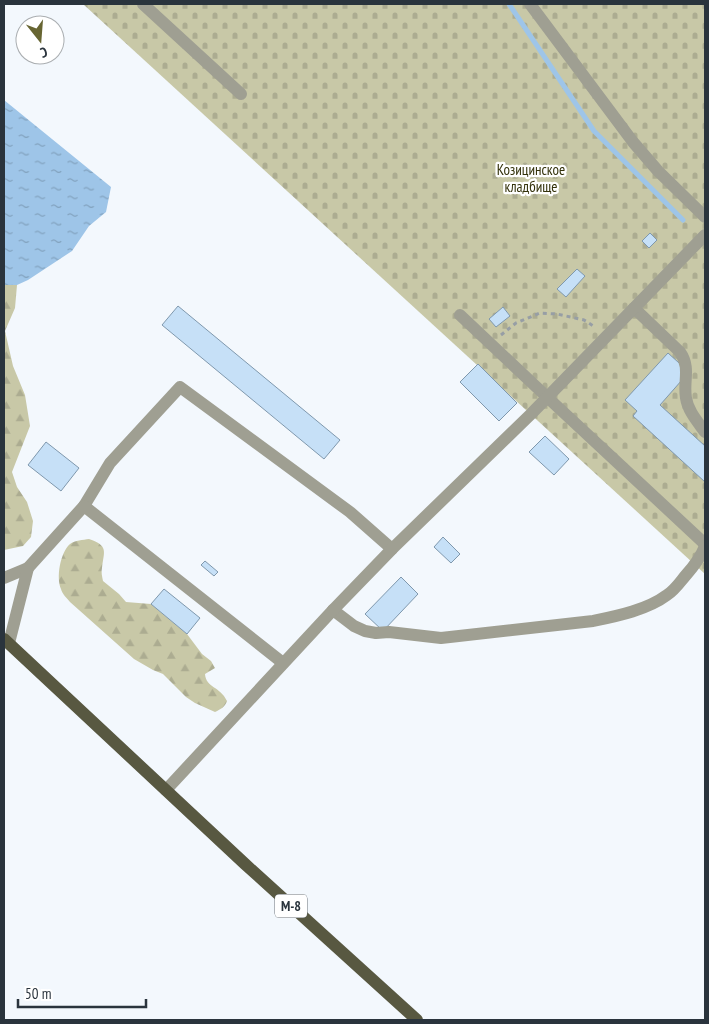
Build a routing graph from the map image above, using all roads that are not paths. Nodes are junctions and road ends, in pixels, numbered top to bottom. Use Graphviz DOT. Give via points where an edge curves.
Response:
graph roads {
  1 [pos="143,4"];
  2 [pos="530,4"];
  3 [pos="240,94"];
  4 [pos="705,217"];
  5 [pos="705,234"];
  6 [pos="634,308"];
  7 [pos="460,315"];
  8 [pos="547,397"];
  9 [pos="705,432"];
  10 [pos="84,506"];
  11 [pos="705,545"];
  12 [pos="392,549"];
  13 [pos="28,568"];
  14 [pos="4,578"];
  15 [pos="333,610"];
  16 [pos="6,641"];
  17 [pos="283,663"];
  18 [pos="166,790"];
  19 [pos="417,1020"];
  1 -- 3 [label="lane"];
  2 -- 4 [label="lane" via="633,142"];
  5 -- 6 [label="lane"];
  6 -- 8 [label="lane"];
  6 -- 9 [label="lane" via="684,358 686,399 690,412"];
  7 -- 8 [label="lane"];
  8 -- 11 [label="lane"];
  8 -- 12 [label="lane"];
  10 -- 12 [label="lane" via="110,462 180,387 350,512"];
  10 -- 13 [label="lane"];
  10 -- 17 [label="lane"];
  11 -- 15 [label="lane" via="695,565 666,596 617,616 593,621 441,638 365,631"];
  12 -- 15 [label="lane"];
  13 -- 14 [label="lane"];
  13 -- 16 [label="lane"];
  15 -- 17 [label="lane"];
  16 -- 18 [label="main road, М-8"];
  17 -- 18 [label="lane"];
  18 -- 19 [label="main road, М-8"];
}
